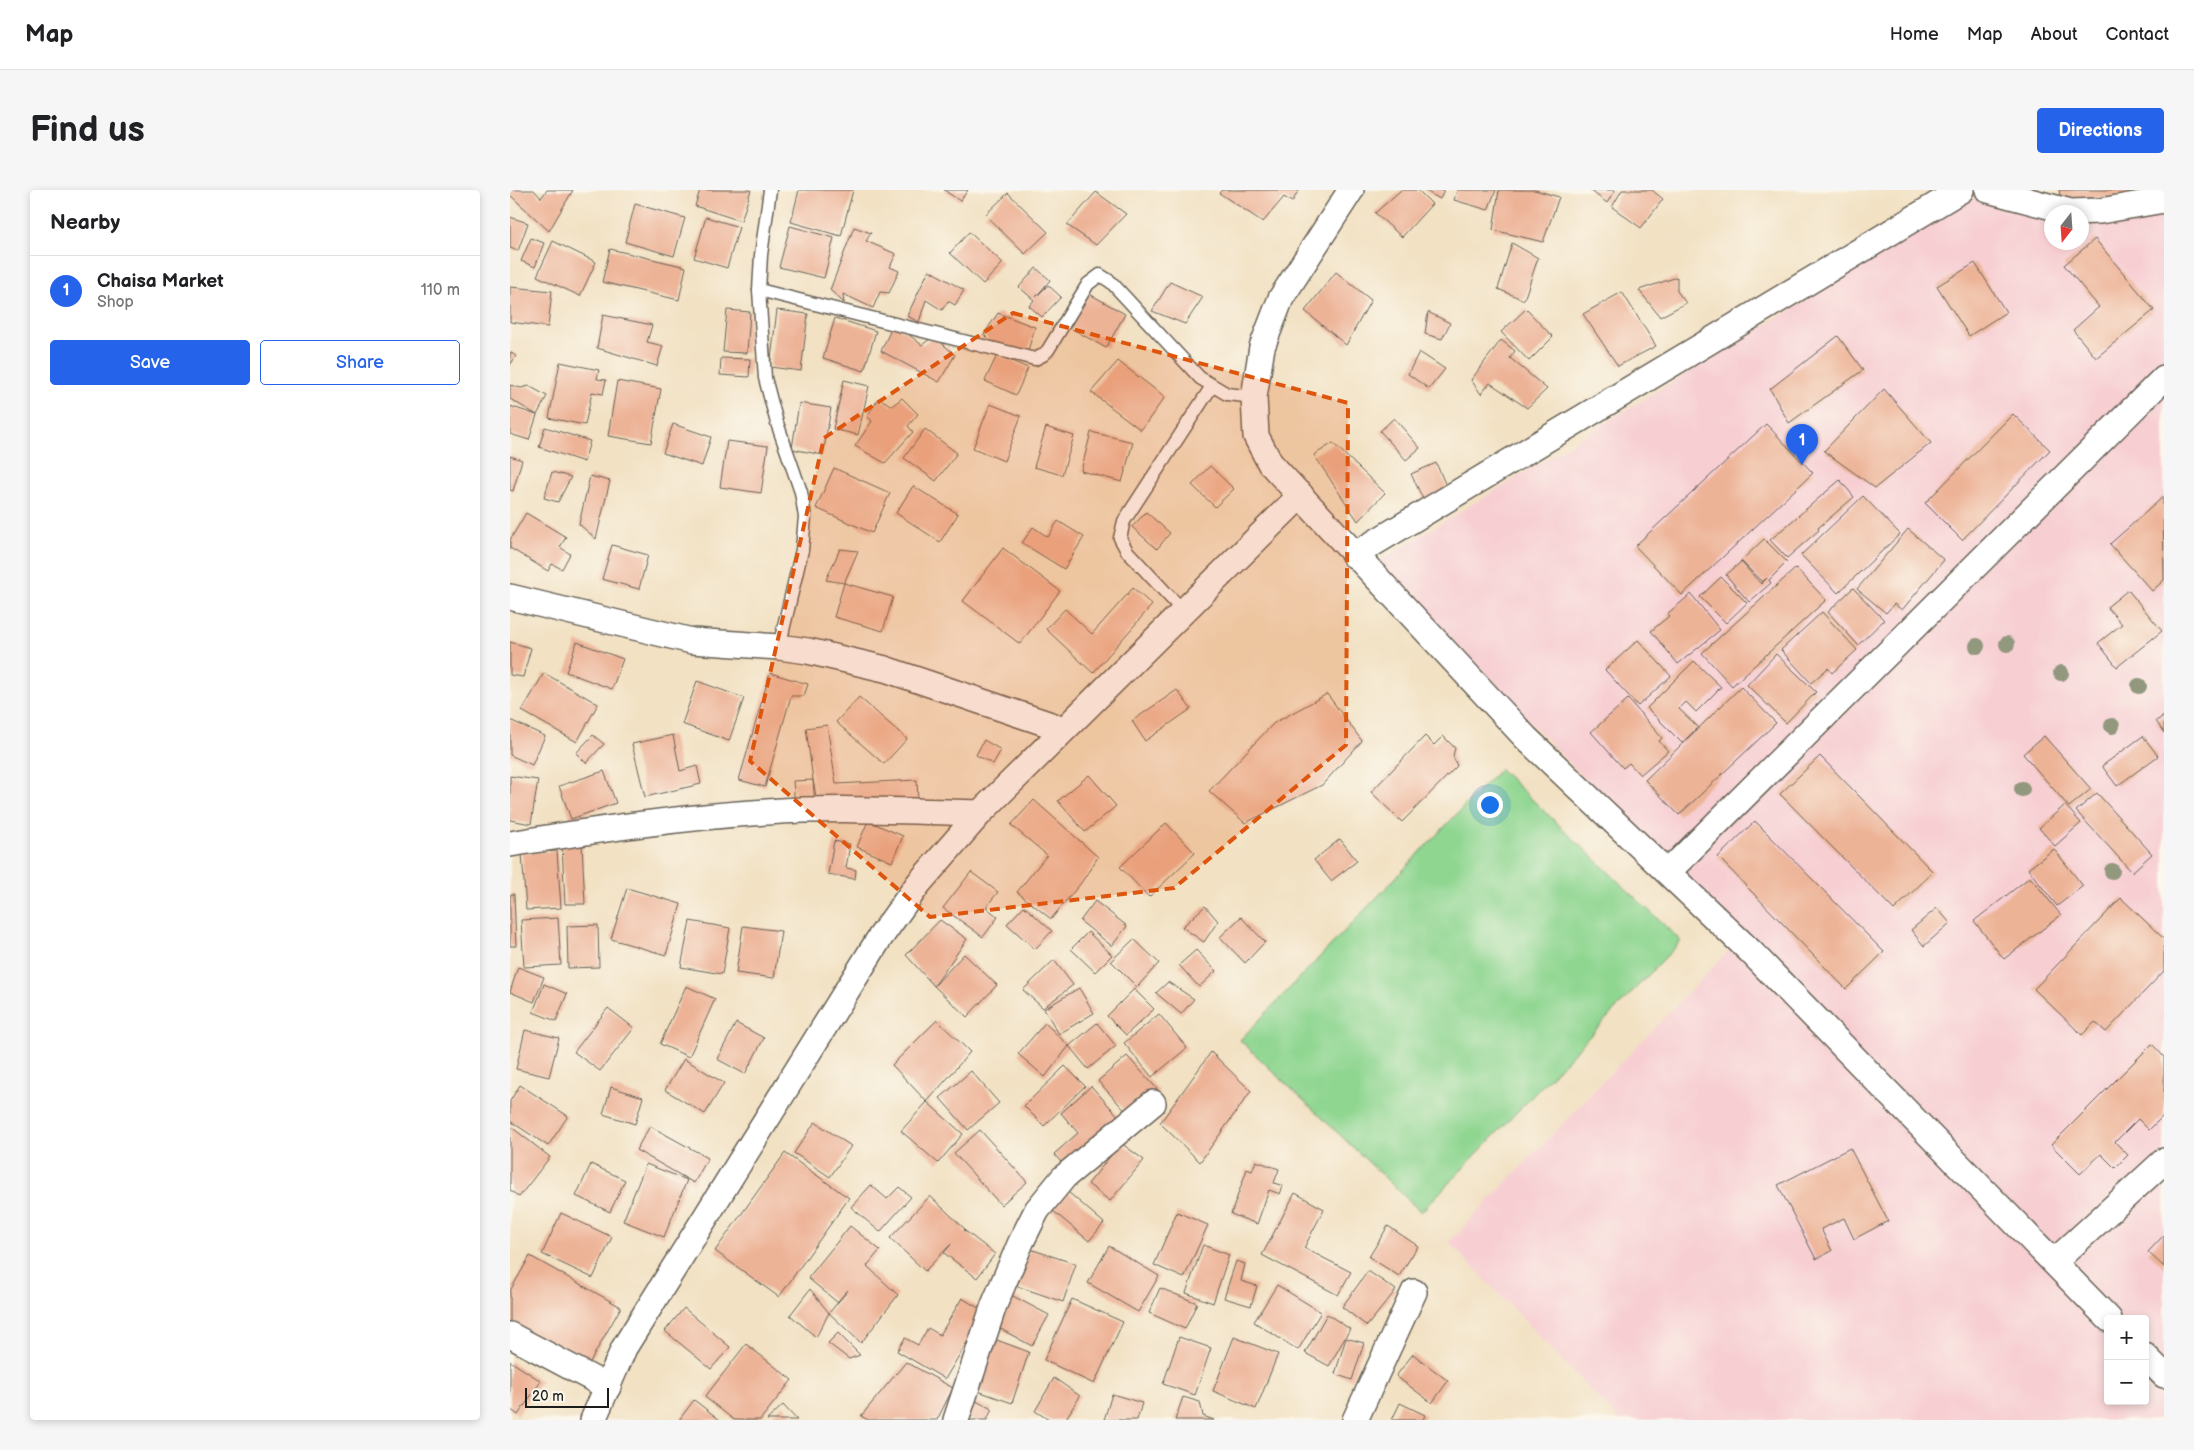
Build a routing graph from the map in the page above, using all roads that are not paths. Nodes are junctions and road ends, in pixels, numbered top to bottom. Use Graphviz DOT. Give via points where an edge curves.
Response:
graph roads {
  1 [pos="770,190"];
  2 [pos="1351,190"];
  3 [pos="1961,190"];
  4 [pos="1988,190"];
  5 [pos="2164,200"];
  6 [pos="759,290"];
  7 [pos="2164,378"];
  8 [pos="1212,386"];
  9 [pos="1254,397"];
  10 [pos="1301,495"];
  11 [pos="1354,555"];
  12 [pos="510,597"];
  13 [pos="1183,610"];
  14 [pos="779,647"];
  15 [pos="1063,729"];
  16 [pos="980,813"];
  17 [pos="510,844"];
  18 [pos="1668,872"];
  19 [pos="1153,1103"];
  20 [pos="2164,1161"];
  21 [pos="2054,1262"];
  22 [pos="1414,1292"];
  23 [pos="2105,1315"];
  24 [pos="510,1335"];
  25 [pos="2149,1360"];
  26 [pos="2164,1375"];
  27 [pos="608,1387"];
  28 [pos="594,1420"];
  29 [pos="956,1420"];
  30 [pos="1355,1420"];
  1 -- 6 [label="lane"];
  2 -- 9 [label="street" via="1281,298 1262,347"];
  3 -- 11 [label="street"];
  4 -- 5 [label="street" via="2071,212 2100,211"];
  6 -- 8 [label="lane" via="1035,359 1048,350 1088,284 1100,275 1111,282 1200,378"];
  6 -- 14 [label="lane" via="765,378 802,492 806,518 802,550"];
  7 -- 18 [label="street"];
  8 -- 9 [label="lane" via="1227,394"];
  8 -- 13 [label="lane" via="1124,521 1120,538 1127,551"];
  9 -- 10 [label="street" via="1256,436 1270,463"];
  10 -- 11 [label="street"];
  10 -- 13 [label="street"];
  11 -- 18 [label="street" via="1526,738"];
  12 -- 14 [label="street" via="692,641"];
  13 -- 15 [label="street"];
  14 -- 15 [label="street" via="885,669"];
  15 -- 16 [label="street"];
  16 -- 17 [label="street" via="768,812 668,820"];
  16 -- 27 [label="street" via="919,883 879,939 639,1323 624,1348"];
  18 -- 21 [label="street" via="1750,951"];
  19 -- 29 [label="street" via="1064,1177 1038,1210 994,1305"];
  20 -- 21 [label="street"];
  21 -- 23 [label="street"];
  22 -- 30 [label="street"];
  24 -- 27 [label="street"];
  25 -- 26 [label="street"];
  27 -- 28 [label="street"];
}
